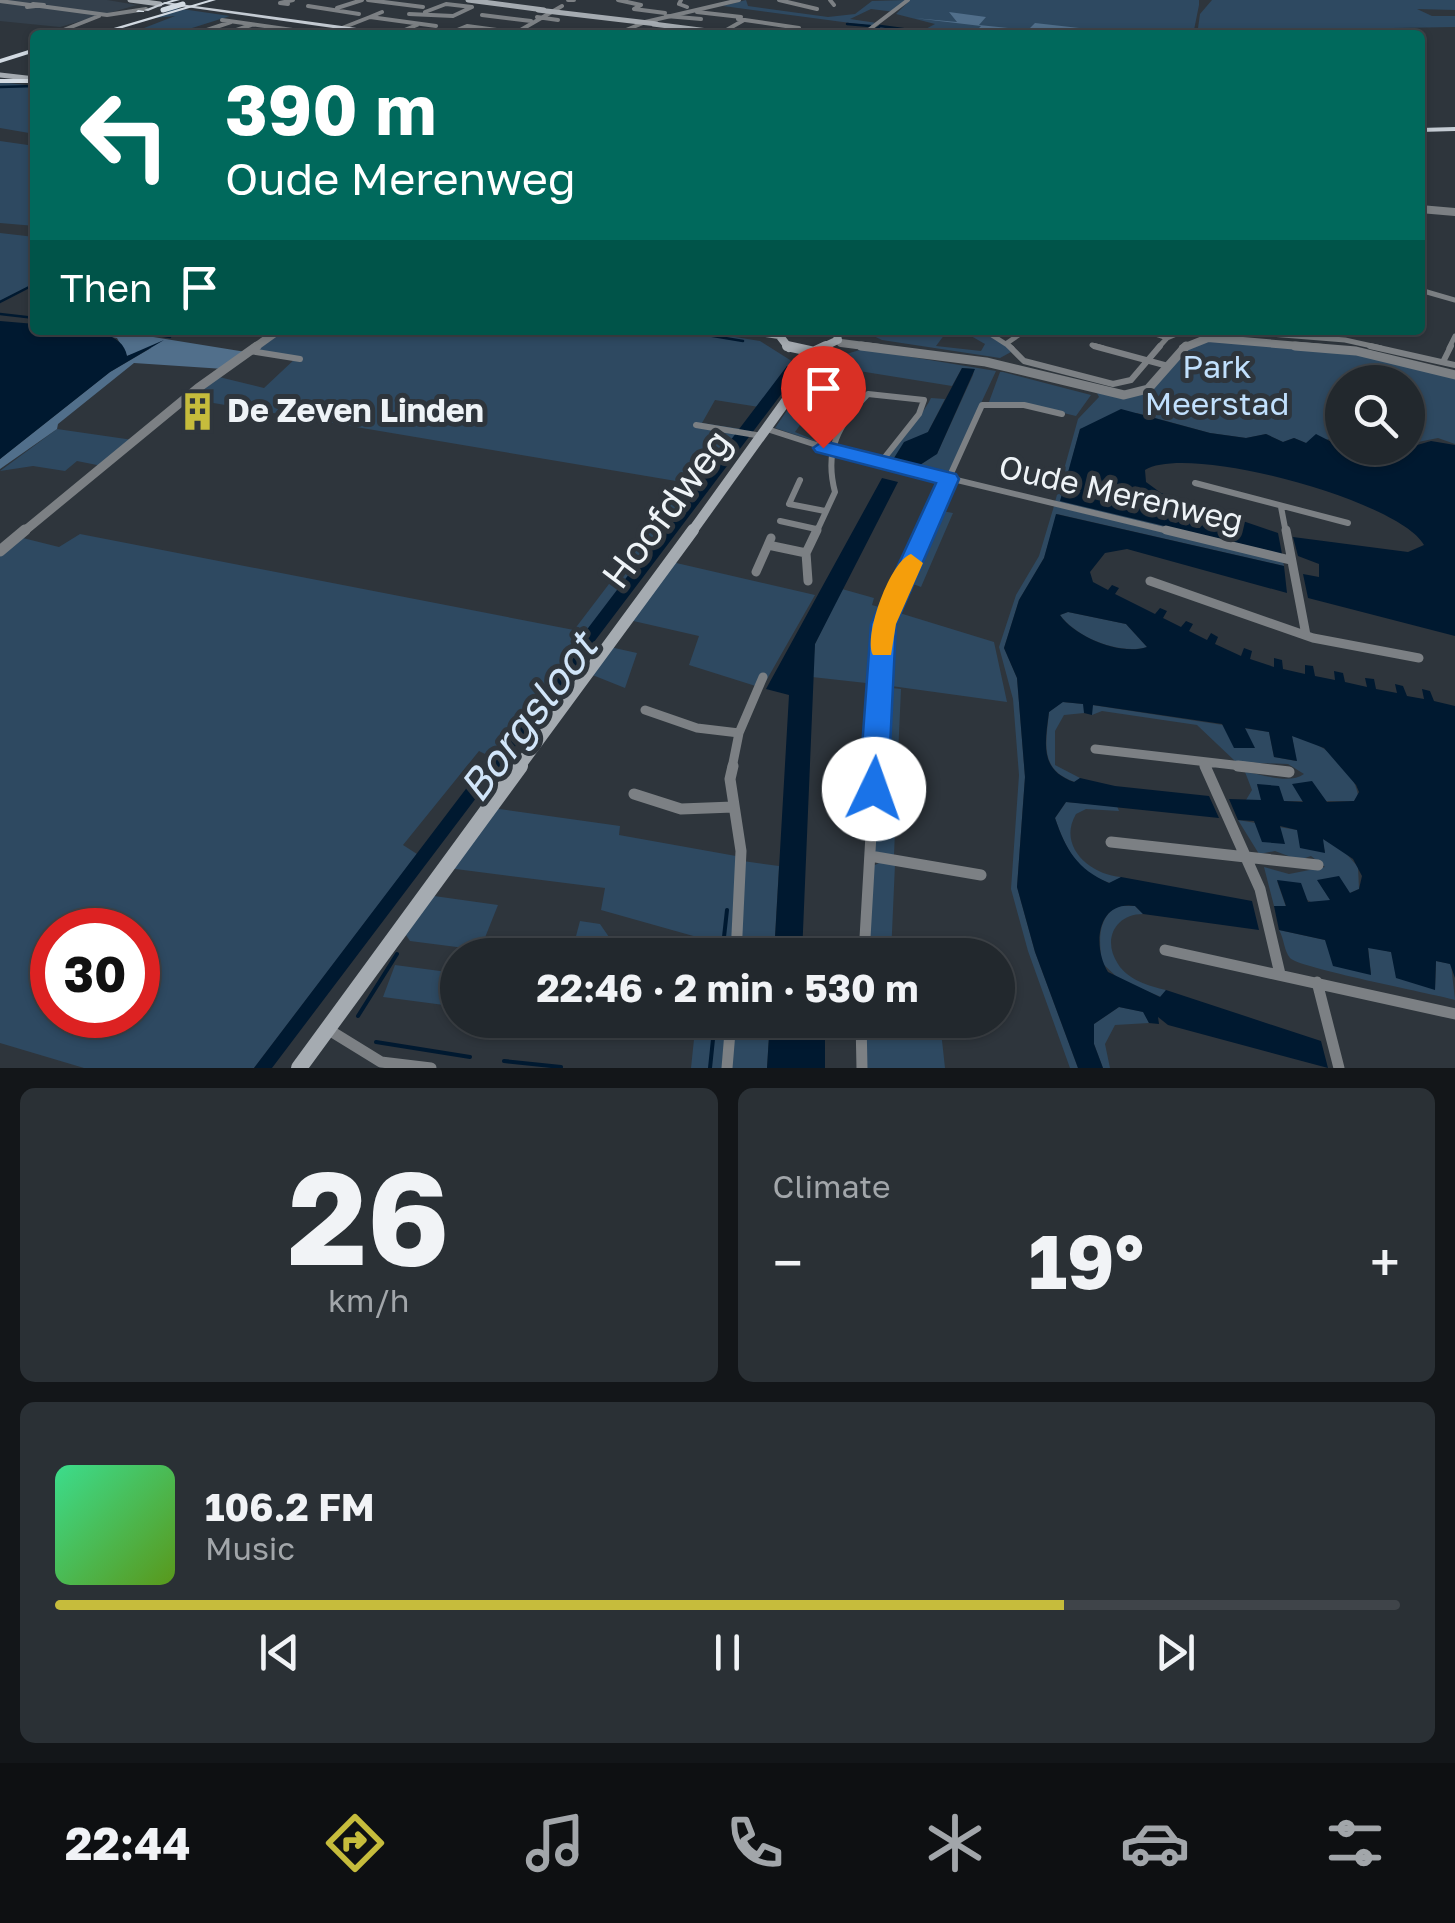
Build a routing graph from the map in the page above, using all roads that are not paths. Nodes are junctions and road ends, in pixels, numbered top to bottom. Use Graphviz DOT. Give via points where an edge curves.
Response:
graph roads {
  1 [pos="130,0"];
  2 [pos="214,0"];
  3 [pos="293,0"];
  4 [pos="365,0"];
  5 [pos="376,0"];
  6 [pos="422,0"];
  7 [pos="571,0"];
  8 [pos="618,0"];
  9 [pos="680,0"];
  10 [pos="739,0"];
  11 [pos="779,0"];
  12 [pos="908,0"];
  13 [pos="0,1"];
  14 [pos="467,2"];
  15 [pos="439,3"];
  16 [pos="288,4"];
  17 [pos="446,4"];
  18 [pos="189,5"];
  19 [pos="406,5"];
  20 [pos="153,6"];
  21 [pos="308,6"];
  22 [pos="687,7"];
  23 [pos="431,8"];
  24 [pos="480,8"];
  25 [pos="333,9"];
  26 [pos="563,9"];
  27 [pos="817,9"];
  28 [pos="697,12"];
  29 [pos="665,13"];
  30 [pos="103,14"];
  31 [pos="359,14"];
  32 [pos="409,14"];
  33 [pos="482,14"];
  34 [pos="538,14"];
  35 [pos="401,15"];
  36 [pos="425,15"];
  37 [pos="370,17"];
  38 [pos="654,17"];
  39 [pos="389,19"];
  40 [pos="701,19"];
  41 [pos="222,20"];
  42 [pos="531,20"];
  43 [pos="558,20"];
  44 [pos="744,20"];
  45 [pos="448,21"];
  46 [pos="234,22"];
  47 [pos="413,22"];
  48 [pos="763,22"];
  49 [pos="798,22"];
  50 [pos="254,24"];
  51 [pos="421,24"];
  52 [pos="641,24"];
  53 [pos="436,26"];
  54 [pos="790,26"];
  55 [pos="343,27"];
  56 [pos="275,28"];
  57 [pos="760,28"];
  58 [pos="800,28"];
  59 [pos="491,29"];
  60 [pos="60,30"];
  61 [pos="100,30"];
  62 [pos="100,30"];
  63 [pos="105,30"];
  64 [pos="208,30"];
  65 [pos="237,30"];
  66 [pos="269,30"];
  67 [pos="294,30"];
  68 [pos="366,30"];
  69 [pos="406,30"];
  70 [pos="427,30"];
  71 [pos="457,30"];
  72 [pos="496,30"];
  73 [pos="516,30"];
  74 [pos="626,30"];
  75 [pos="704,30"];
  76 [pos="727,30"];
  77 [pos="869,30"];
  78 [pos="30,53"];
  79 [pos="0,62"];
  80 [pos="1,77"];
  81 [pos="17,78"];
  82 [pos="30,79"];
  83 [pos="30,80"];
  84 [pos="1455,129"];
  85 [pos="1425,130"];
  86 [pos="1425,210"];
  87 [pos="1455,212"];
  88 [pos="1425,291"];
  89 [pos="1455,300"];
  90 [pos="272,335"];
  91 [pos="781,335"];
  92 [pos="992,335"];
  93 [pos="1022,335"];
  94 [pos="1158,335"];
  95 [pos="1174,335"];
  96 [pos="1266,335"];
  97 [pos="1344,335"];
  98 [pos="840,336"];
  99 [pos="1455,336"];
  100 [pos="1167,338"];
  101 [pos="1312,340"];
  102 [pos="1346,340"];
  103 [pos="1009,345"];
  104 [pos="1092,345"];
  105 [pos="250,351"];
  106 [pos="808,355"];
  107 [pos="300,359"];
  108 [pos="1149,360"];
  109 [pos="1443,362"];
  110 [pos="1166,365"];
  111 [pos="1455,371"];
  112 [pos="1062,414"];
  113 [pos="696,425"];
  114 [pos="760,433"];
  115 [pos="830,454"];
  116 [pos="881,462"];
  117 [pos="949,479"];
  118 [pos="800,480"];
  119 [pos="1194,483"];
  120 [pos="1281,507"];
  121 [pos="825,511"];
  122 [pos="780,520"];
  123 [pos="1348,524"];
  124 [pos="816,529"];
  125 [pos="0,550"];
  126 [pos="806,553"];
  127 [pos="1290,560"];
  128 [pos="756,572"];
  129 [pos="1150,580"];
  130 [pos="808,581"];
  131 [pos="1306,635"];
  132 [pos="1418,658"];
  133 [pos="763,677"];
  134 [pos="645,710"];
  135 [pos="739,733"];
  136 [pos="1095,749"];
  137 [pos="1205,765"];
  138 [pos="1289,772"];
  139 [pos="634,794"];
  140 [pos="732,807"];
  141 [pos="1111,842"];
  142 [pos="870,856"];
  143 [pos="1248,860"];
  144 [pos="1318,865"];
  145 [pos="981,875"];
  146 [pos="737,938"];
  147 [pos="865,938"];
  148 [pos="1166,950"];
  149 [pos="1280,974"];
  150 [pos="1317,982"];
  151 [pos="1455,1014"];
  152 [pos="329,1030"];
  153 [pos="729,1038"];
  154 [pos="862,1038"];
  155 [pos="1338,1064"];
  156 [pos="300,1068"];
  157 [pos="430,1068"];
  158 [pos="727,1068"];
  159 [pos="862,1068"];
  1 -- 20 [label="main road"];
  2 -- 18 [label="highway"];
  3 -- 16 [label="street" via="280,3"];
  4 -- 5 [label="street"];
  4 -- 25 [label="street"];
  5 -- 19 [label="street"];
  6 -- 19 [label="street"];
  7 -- 26 [label="street"];
  8 -- 29 [label="street"];
  9 -- 22 [label="street"];
  10 -- 22 [label="street"];
  11 -- 27 [label="street"];
  12 -- 77 [label="street"];
  13 -- 30 [label="street"];
  14 -- 17 [label="street"];
  14 -- 24 [label="street"];
  14 -- 34 [label="main road"];
  14 -- 36 [label="street" via="451,16"];
  15 -- 17 [label="street"];
  17 -- 36 [label="street"];
  18 -- 20 [label="main road"];
  18 -- 20 [label="highway"];
  18 -- 55 [label="main road"];
  18 -- 63 [label="highway"];
  19 -- 23 [label="street"];
  19 -- 37 [label="street"];
  20 -- 30 [label="street"];
  20 -- 61 [label="highway"];
  20 -- 62 [label="highway"];
  21 -- 25 [label="street"];
  22 -- 29 [label="street"];
  25 -- 31 [label="street"];
  26 -- 34 [label="main road"];
  26 -- 52 [label="main road"];
  28 -- 44 [label="street"];
  29 -- 38 [label="street"];
  30 -- 60 [label="street"];
  32 -- 36 [label="street"];
  33 -- 42 [label="street"];
  34 -- 42 [label="street"];
  34 -- 43 [label="street"];
  35 -- 39 [label="street"];
  36 -- 47 [label="street"];
  37 -- 39 [label="street"];
  37 -- 55 [label="street"];
  38 -- 40 [label="street"];
  38 -- 52 [label="street"];
  39 -- 47 [label="street"];
  41 -- 46 [label="street"];
  42 -- 73 [label="street"];
  44 -- 48 [label="street"];
  44 -- 76 [label="street"];
  45 -- 53 [label="street"];
  46 -- 50 [label="street"];
  46 -- 64 [label="street"];
  47 -- 51 [label="street"];
  48 -- 54 [label="street"];
  48 -- 57 [label="street"];
  49 -- 54 [label="street"];
  50 -- 56 [label="street"];
  50 -- 65 [label="street"];
  51 -- 53 [label="street"];
  51 -- 69 [label="street"];
  52 -- 74 [label="street"];
  52 -- 75 [label="main road"];
  53 -- 70 [label="street"];
  54 -- 58 [label="street"];
  55 -- 68 [label="main road"];
  56 -- 66 [label="street"];
  56 -- 67 [label="street"];
  59 -- 71 [label="street"];
  59 -- 72 [label="street"];
  78 -- 79 [label="highway"];
  80 -- 81 [label="main road"];
  80 -- 83 [label="highway"];
  81 -- 82 [label="main road"];
  84 -- 85 [label="main road"];
  86 -- 87 [label="street"];
  88 -- 89 [label="street"];
  90 -- 105 [label="street"];
  91 -- 106 [label="main road" via="791,350"];
  92 -- 103 [label="street"];
  93 -- 103 [label="street"];
  94 -- 100 [label="street"];
  95 -- 100 [label="street"];
  96 -- 101 [label="street"];
  97 -- 102 [label="street"];
  98 -- 106 [label="main road"];
  98 -- 110 [label="street" via="1117,394 1144,391"];
  99 -- 109 [label="street"];
  100 -- 108 [label="street"];
  101 -- 102 [label="street"];
  101 -- 110 [label="street" via="1200,339"];
  101 -- 111 [label="street"];
  102 -- 109 [label="street"];
  103 -- 108 [label="street" via="1024,361 1113,384 1132,380"];
  104 -- 108 [label="street"];
  105 -- 107 [label="street"];
  105 -- 125 [label="street"];
  106 -- 114 [label="main road, Hoofdweg" via="803,376"];
  108 -- 110 [label="street"];
  109 -- 111 [label="street"];
  112 -- 117 [label="street" via="982,405"];
  113 -- 114 [label="street, Oude Merenweg"];
  114 -- 115 [label="street, Oude Merenweg"];
  114 -- 152 [label="main road, Hoofdweg"];
  115 -- 116 [label="street, Oude Merenweg"];
  115 -- 116 [label="street" via="846,416 868,394 924,400 920,415"];
  115 -- 121 [label="street" via="835,492"];
  116 -- 117 [label="street, Oude Merenweg"];
  117 -- 127 [label="street, Oude Merenweg"];
  117 -- 142 [label="street" via="884,624"];
  118 -- 121 [label="street" via="789,504"];
  119 -- 120 [label="street"];
  120 -- 123 [label="street"];
  120 -- 127 [label="street"];
  121 -- 124 [label="street"];
  122 -- 124 [label="street"];
  124 -- 126 [label="street"];
  126 -- 128 [label="street" via="770,542"];
  126 -- 130 [label="street"];
  127 -- 131 [label="street"];
  129 -- 131 [label="street"];
  131 -- 132 [label="street"];
  133 -- 135 [label="street"];
  134 -- 135 [label="street" via="697,728"];
  135 -- 140 [label="street"];
  136 -- 137 [label="street"];
  137 -- 138 [label="street"];
  137 -- 143 [label="street"];
  139 -- 140 [label="street" via="680,808"];
  140 -- 146 [label="street" via="741,851"];
  141 -- 143 [label="street"];
  142 -- 145 [label="street"];
  142 -- 147 [label="street"];
  143 -- 144 [label="street"];
  143 -- 149 [label="street"];
  148 -- 149 [label="street"];
  149 -- 150 [label="street"];
  150 -- 151 [label="street"];
  150 -- 155 [label="street"];
  152 -- 156 [label="main road, Hoofdweg"];
  152 -- 157 [label="street" via="382,1062"];
  153 -- 158 [label="street"];
  154 -- 159 [label="street"];
}
